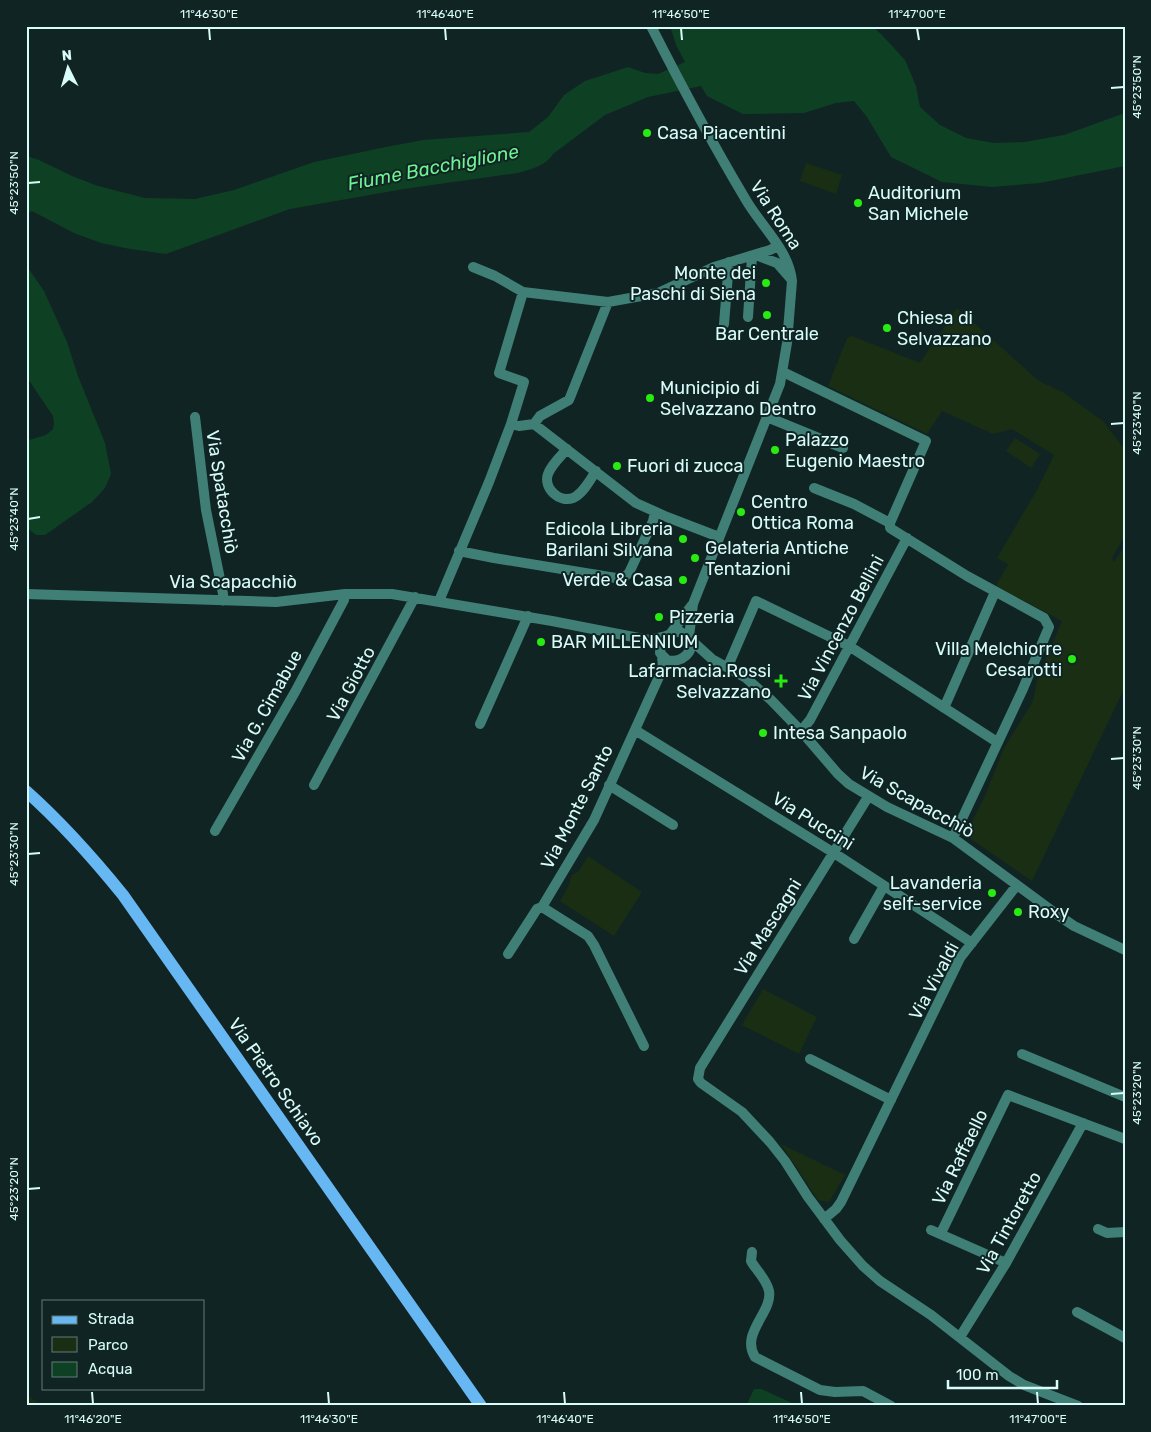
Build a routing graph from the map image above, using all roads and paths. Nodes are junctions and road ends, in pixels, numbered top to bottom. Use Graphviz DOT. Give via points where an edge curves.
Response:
graph roads {
  1 [pos="652,26"];
  2 [pos="778,246"];
  3 [pos="754,255"];
  4 [pos="785,257"];
  5 [pos="768,259"];
  6 [pos="730,262"];
  7 [pos="473,267"];
  8 [pos="792,281"];
  9 [pos="524,292"];
  10 [pos="608,302"];
  11 [pos="748,317"];
  12 [pos="724,324"];
  13 [pos="783,372"];
  14 [pos="195,417"];
  15 [pos="767,417"];
  16 [pos="511,424"];
  17 [pos="534,424"];
  18 [pos="843,448"];
  19 [pos="566,449"];
  20 [pos="596,471"];
  21 [pos="814,488"];
  22 [pos="655,512"];
  23 [pos="890,523"];
  24 [pos="719,537"];
  25 [pos="907,538"];
  26 [pos="459,551"];
  27 [pos="995,592"];
  28 [pos="26,594"];
  29 [pos="345,594"];
  30 [pos="415,597"];
  31 [pos="223,601"];
  32 [pos="439,601"];
  33 [pos="693,604"];
  34 [pos="528,616"];
  35 [pos="669,635"];
  36 [pos="690,638"];
  37 [pos="650,640"];
  38 [pos="850,646"];
  39 [pos="661,654"];
  40 [pos="685,656"];
  41 [pos="712,659"];
  42 [pos="672,661"];
  43 [pos="728,666"];
  44 [pos="663,668"];
  45 [pos="944,708"];
  46 [pos="480,724"];
  47 [pos="635,730"];
  48 [pos="801,731"];
  49 [pos="997,742"];
  50 [pos="314,785"];
  51 [pos="609,785"];
  52 [pos="26,791"];
  53 [pos="868,797"];
  54 [pos="673,825"];
  55 [pos="215,831"];
  56 [pos="953,838"];
  57 [pos="834,853"];
  58 [pos="1017,885"];
  59 [pos="884,886"];
  60 [pos="542,907"];
  61 [pos="854,939"];
  62 [pos="972,943"];
  63 [pos="1125,950"];
  64 [pos="508,954"];
  65 [pos="644,1046"];
  66 [pos="1022,1054"];
  67 [pos="810,1059"];
  68 [pos="1125,1097"];
  69 [pos="891,1100"];
  70 [pos="1084,1123"];
  71 [pos="1125,1139"];
  72 [pos="824,1219"];
  73 [pos="1098,1229"];
  74 [pos="1125,1232"];
  75 [pos="752,1252"];
  76 [pos="1006,1264"];
  77 [pos="1077,1312"];
  78 [pos="960,1337"];
  79 [pos="1125,1338"];
  80 [pos="481,1406"];
  81 [pos="891,1406"];
  82 [pos="1078,1406"];
  1 -- 2 [label="street, Via Roma" via="747,202"];
  2 -- 3 [label="street"];
  2 -- 4 [label="street, Via Roma"];
  3 -- 5 [label="street"];
  3 -- 6 [label="street"];
  3 -- 11 [label="street"];
  4 -- 5 [label="street"];
  4 -- 8 [label="street, Via Roma"];
  5 -- 8 [label="street" via="777,263"];
  6 -- 10 [label="street" via="658,293"];
  6 -- 12 [label="street"];
  7 -- 9 [label="street"];
  8 -- 13 [label="street, Via Roma"];
  9 -- 10 [label="street"];
  9 -- 16 [label="street" via="499,373 524,382"];
  10 -- 17 [label="street" via="569,400 540,416"];
  13 -- 15 [label="street, Via Roma"];
  13 -- 23 [label="street" via="926,441"];
  14 -- 31 [label="street, Via Spatacchiò" via="206,510"];
  15 -- 18 [label="street"];
  15 -- 24 [label="street, Via Roma"];
  16 -- 17 [label="street"];
  16 -- 26 [label="street"];
  17 -- 19 [label="street"];
  19 -- 20 [label="street"];
  19 -- 20 [label="street" via="548,473 546,484 550,491 566,499 574,498"];
  20 -- 22 [label="street" via="636,502"];
  21 -- 23 [label="street"];
  22 -- 24 [label="street"];
  22 -- 26 [label="street" via="630,573 622,579"];
  23 -- 25 [label="street" via="890,528"];
  24 -- 33 [label="street, Via Roma"];
  25 -- 27 [label="street"];
  25 -- 38 [label="street, Via Vincenzo Bellini"];
  26 -- 32 [label="street"];
  27 -- 45 [label="street"];
  27 -- 49 [label="street" via="1044,618 1049,627"];
  28 -- 31 [label="street, Via Scapacchiò"];
  29 -- 30 [label="street, Via Scapacchiò"];
  29 -- 31 [label="street, Via Scapacchiò" via="276,602"];
  29 -- 55 [label="street, Via G. Cimabue" via="295,692"];
  30 -- 32 [label="street, Via Scapacchiò"];
  30 -- 50 [label="street, Via Giotto"];
  32 -- 34 [label="street, Via Scapacchiò"];
  33 -- 35 [label="street, Via Roma"];
  33 -- 36 [label="street, Via Roma"];
  34 -- 37 [label="street, Via Scapacchiò"];
  34 -- 46 [label="street"];
  35 -- 36 [label="street" via="679,632"];
  35 -- 37 [label="street, Via Scapacchiò"];
  35 -- 39 [label="street" via="661,642"];
  36 -- 40 [label="street" via="690,651"];
  36 -- 41 [label="street, Via Scapacchiò"];
  37 -- 39 [label="street"];
  38 -- 43 [label="street" via="756,601"];
  38 -- 45 [label="street"];
  38 -- 48 [label="street, Via Vincenzo Bellini"];
  39 -- 42 [label="street"];
  39 -- 44 [label="street, Via Monte Santo"];
  40 -- 41 [label="street, Via Scapacchiò"];
  40 -- 42 [label="street"];
  41 -- 43 [label="street, Via Scapacchiò"];
  42 -- 44 [label="street, Via Monte Santo"];
  43 -- 48 [label="street, Via Scapacchiò" via="772,700"];
  44 -- 47 [label="street, Via Monte Santo"];
  45 -- 49 [label="street"];
  47 -- 51 [label="street, Via Monte Santo"];
  47 -- 57 [label="street, Via Puccini"];
  48 -- 53 [label="street, Via Scapacchiò" via="838,774"];
  49 -- 56 [label="street"];
  51 -- 54 [label="street"];
  51 -- 60 [label="street, Via Monte Santo" via="594,820"];
  52 -- 80 [label="main road, Via Pietro Schiavo" via="90,854 123,895"];
  53 -- 56 [label="street, Via Scapacchiò"];
  53 -- 57 [label="street, Via Mascagni"];
  56 -- 58 [label="street, Via Scapacchiò"];
  57 -- 59 [label="street, Via Puccini"];
  57 -- 72 [label="street, Via Mascagni" via="698,1076 701,1083 742,1112 770,1142"];
  58 -- 62 [label="street, Via Vivaldi"];
  58 -- 63 [label="street, Via Scapacchiò" via="1074,926"];
  59 -- 61 [label="street"];
  59 -- 62 [label="street, Via Puccini"];
  60 -- 64 [label="street, Via Monte Santo"];
  60 -- 65 [label="street" via="588,936"];
  62 -- 69 [label="street, Via Vivaldi" via="960,958"];
  66 -- 68 [label="street"];
  67 -- 69 [label="street"];
  69 -- 72 [label="street, Via Vivaldi" via="841,1202"];
  70 -- 71 [label="street"];
  70 -- 76 [label="street, Via Tintoretto"];
  70 -- 76 [label="street, Via Raffaello" via="1008,1095 936,1231"];
  72 -- 78 [label="street" via="863,1266 880,1281"];
  73 -- 74 [label="street" via="1107,1233"];
  75 -- 81 [label="street" via="751,1261 770,1292 754,1333 751,1350 754,1356 820,1390 863,1391"];
  76 -- 78 [label="street, Via Tintoretto"];
  77 -- 79 [label="street"];
  78 -- 82 [label="street" via="1024,1386"];
}
